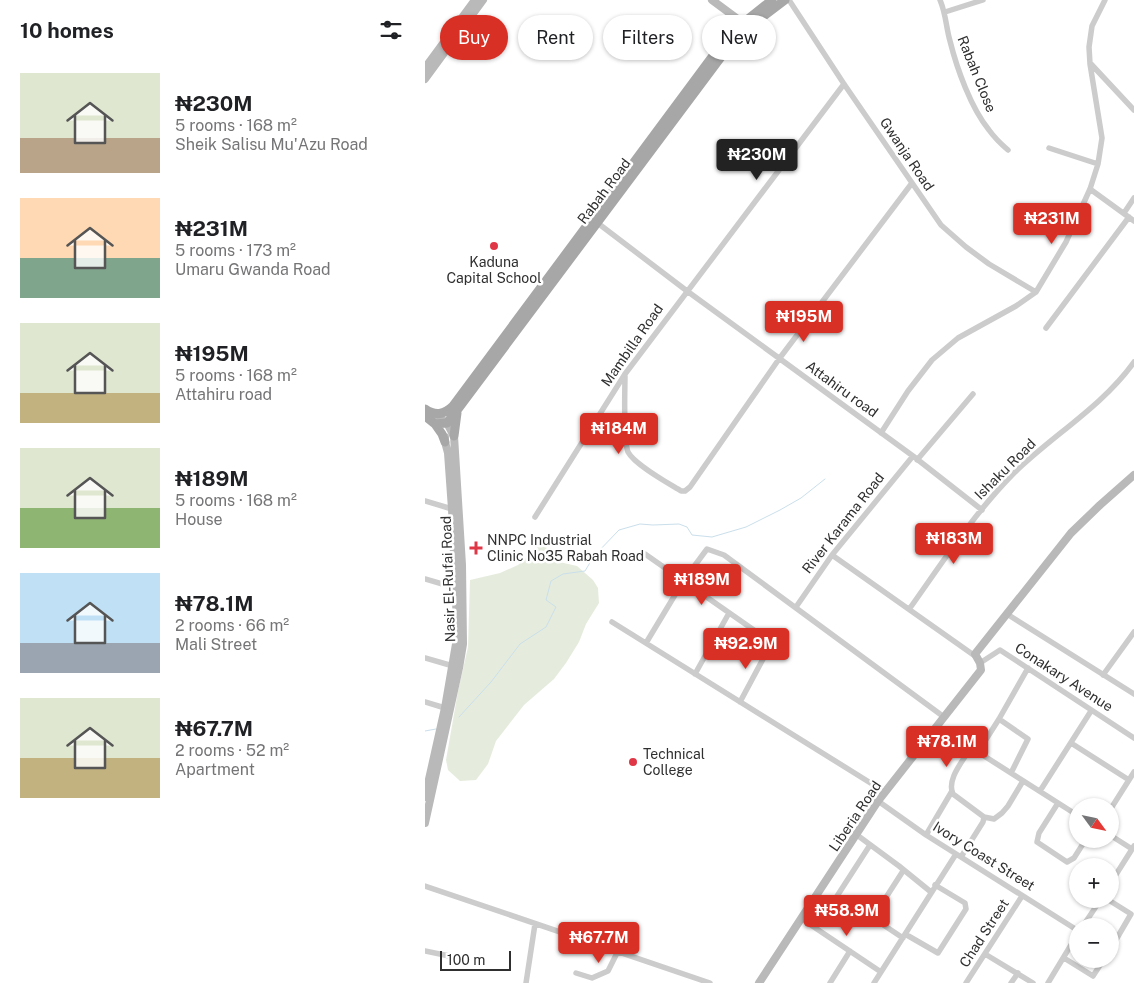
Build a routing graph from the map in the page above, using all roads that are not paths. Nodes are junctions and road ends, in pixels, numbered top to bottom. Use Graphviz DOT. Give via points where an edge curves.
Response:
graph roads {
  1 [pos="475,0"];
  2 [pos="483,0"];
  3 [pos="712,0"];
  4 [pos="773,0"];
  5 [pos="787,0"];
  6 [pos="940,0"];
  7 [pos="983,0"];
  8 [pos="1105,0"];
  9 [pos="945,12"];
  10 [pos="732,15"];
  11 [pos="753,15"];
  12 [pos="711,60"];
  13 [pos="1090,64"];
  14 [pos="425,68"];
  15 [pos="425,79"];
  16 [pos="844,84"];
  17 [pos="1134,110"];
  18 [pos="1049,148"];
  19 [pos="1008,150"];
  20 [pos="1099,164"];
  21 [pos="912,183"];
  22 [pos="1090,189"];
  23 [pos="1134,198"];
  24 [pos="1129,217"];
  25 [pos="595,220"];
  26 [pos="687,291"];
  27 [pos="1035,292"];
  28 [pos="1046,328"];
  29 [pos="779,359"];
  30 [pos="1134,362"];
  31 [pos="625,374"];
  32 [pos="973,394"];
  33 [pos="455,408"];
  34 [pos="427,413"];
  35 [pos="447,422"];
  36 [pos="435,424"];
  37 [pos="881,433"];
  38 [pos="454,436"];
  39 [pos="445,442"];
  40 [pos="915,458"];
  41 [pos="1134,475"];
  42 [pos="425,501"];
  43 [pos="452,509"];
  44 [pos="982,510"];
  45 [pos="535,517"];
  46 [pos="645,554"];
  47 [pos="832,554"];
  48 [pos="425,579"];
  49 [pos="684,580"];
  50 [pos="455,588"];
  51 [pos="796,607"];
  52 [pos="910,608"];
  53 [pos="729,613"];
  54 [pos="1007,614"];
  55 [pos="612,622"];
  56 [pos="1134,632"];
  57 [pos="646,643"];
  58 [pos="425,658"];
  59 [pos="979,663"];
  60 [pos="453,666"];
  61 [pos="1027,668"];
  62 [pos="695,674"];
  63 [pos="1103,675"];
  64 [pos="1134,694"];
  65 [pos="425,702"];
  66 [pos="740,702"];
  67 [pos="445,708"];
  68 [pos="1091,711"];
  69 [pos="944,717"];
  70 [pos="999,719"];
  71 [pos="937,726"];
  72 [pos="1134,738"];
  73 [pos="1071,743"];
  74 [pos="971,747"];
  75 [pos="978,752"];
  76 [pos="436,762"];
  77 [pos="1011,772"];
  78 [pos="1134,772"];
  79 [pos="1129,780"];
  80 [pos="1023,782"];
  81 [pos="952,791"];
  82 [pos="1040,791"];
  83 [pos="885,792"];
  84 [pos="425,797"];
  85 [pos="1118,798"];
  86 [pos="878,801"];
  87 [pos="1058,802"];
  88 [pos="1069,810"];
  89 [pos="984,817"];
  90 [pos="425,824"];
  91 [pos="857,835"];
  92 [pos="926,835"];
  93 [pos="1119,840"];
  94 [pos="870,845"];
  95 [pos="1080,848"];
  96 [pos="1133,848"];
  97 [pos="958,856"];
  98 [pos="1119,870"];
  99 [pos="903,871"];
  100 [pos="935,885"];
  101 [pos="425,886"];
  102 [pos="931,892"];
  103 [pos="1022,896"];
  104 [pos="815,898"];
  105 [pos="1119,906"];
  106 [pos="802,918"];
  107 [pos="535,924"];
  108 [pos="1069,925"];
  109 [pos="1119,935"];
  110 [pos="904,936"];
  111 [pos="1069,949"];
  112 [pos="618,951"];
  113 [pos="850,951"];
  114 [pos="425,952"];
  115 [pos="985,954"];
  116 [pos="455,957"];
  117 [pos="1064,958"];
  118 [pos="1069,961"];
  119 [pos="1080,968"];
  120 [pos="1099,968"];
  121 [pos="881,972"];
  122 [pos="577,973"];
  123 [pos="1018,973"];
  124 [pos="526,983"];
  125 [pos="710,983"];
  126 [pos="759,983"];
  127 [pos="830,983"];
  128 [pos="874,983"];
  129 [pos="966,983"];
  130 [pos="1011,983"];
  131 [pos="1033,983"];
  132 [pos="1048,983"];
  1 -- 14 [label="main road"];
  2 -- 15 [label="main road"];
  3 -- 10 [label="main road"];
  4 -- 11 [label="main road, Rabah Road"];
  5 -- 16 [label="street, Gwanja Road"];
  5 -- 25 [label="main road, Rabah Road" via="749,27 724,53"];
  6 -- 9 [label="street, Rabah Close"];
  7 -- 9 [label="street"];
  8 -- 13 [label="street" via="1092,26"];
  9 -- 19 [label="street, Rabah Close" via="952,50 969,96 989,131"];
  12 -- 25 [label="main road, Rabah Road"];
  13 -- 17 [label="street"];
  13 -- 20 [label="street" via="1103,138"];
  16 -- 21 [label="street, Gwanja Road"];
  16 -- 26 [label="street, Mambilla Road"];
  18 -- 20 [label="street"];
  20 -- 22 [label="street"];
  21 -- 27 [label="street, Gwanja Road" via="941,225 965,247"];
  21 -- 29 [label="street"];
  22 -- 24 [label="street"];
  22 -- 27 [label="street" via="1066,242"];
  23 -- 24 [label="street"];
  24 -- 28 [label="street"];
  25 -- 26 [label="street, Attahiru road"];
  25 -- 33 [label="main road, Rabah Road"];
  26 -- 29 [label="street, Attahiru road"];
  26 -- 31 [label="street, Mambilla Road"];
  27 -- 37 [label="street" via="959,338 932,360"];
  29 -- 31 [label="street" via="685,491 659,479 632,458 628,451"];
  29 -- 37 [label="street, Attahiru road"];
  30 -- 44 [label="street, Ishaku Road" via="1092,407 1016,471"];
  31 -- 45 [label="street, Mambilla Road"];
  32 -- 40 [label="street, River Karama Road"];
  33 -- 34 [label="main road"];
  33 -- 35 [label="main road, Rabah Road"];
  33 -- 38 [label="main road"];
  34 -- 35 [label="main road"];
  34 -- 36 [label="main road"];
  35 -- 36 [label="main road"];
  35 -- 38 [label="main road, Nasir El-Rufai Road"];
  35 -- 39 [label="main road, Nasir El-Rufai Road"];
  36 -- 39 [label="main road"];
  37 -- 40 [label="street, Attahiru road"];
  38 -- 76 [label="main road, Nasir El-Rufai Road" via="463,644"];
  39 -- 43 [label="main road, Nasir El-Rufai Road"];
  40 -- 44 [label="street, Attahiru road"];
  40 -- 47 [label="street, River Karama Road"];
  41 -- 54 [label="main road" via="1071,533"];
  42 -- 43 [label="street"];
  43 -- 50 [label="main road, Nasir El-Rufai Road"];
  44 -- 52 [label="street, Ishaku Road"];
  46 -- 49 [label="street"];
  47 -- 51 [label="street, River Karama Road"];
  47 -- 52 [label="street"];
  48 -- 50 [label="street"];
  49 -- 51 [label="street" via="707,549 724,555"];
  49 -- 53 [label="street"];
  49 -- 57 [label="street"];
  50 -- 60 [label="main road, Nasir El-Rufai Road" via="457,624"];
  51 -- 69 [label="street"];
  52 -- 59 [label="street"];
  53 -- 62 [label="street"];
  53 -- 66 [label="street" via="771,644"];
  54 -- 59 [label="main road" via="975,654"];
  54 -- 63 [label="street"];
  55 -- 57 [label="street"];
  56 -- 63 [label="street"];
  57 -- 62 [label="street"];
  58 -- 60 [label="street"];
  59 -- 61 [label="street, Conakary Avenue" via="1001,650"];
  59 -- 69 [label="main road, Liberia Road"];
  60 -- 67 [label="main road, Nasir El-Rufai Road"];
  61 -- 68 [label="street, Conakary Avenue"];
  61 -- 70 [label="street"];
  62 -- 66 [label="street"];
  63 -- 64 [label="street"];
  65 -- 67 [label="street"];
  66 -- 83 [label="street"];
  67 -- 76 [label="main road, Nasir El-Rufai Road"];
  68 -- 72 [label="street, Conakary Avenue"];
  68 -- 73 [label="street"];
  69 -- 71 [label="main road, Liberia Road"];
  70 -- 75 [label="street"];
  70 -- 77 [label="street" via="1028,739"];
  71 -- 74 [label="street"];
  71 -- 83 [label="main road, Liberia Road"];
  73 -- 79 [label="street"];
  73 -- 82 [label="street"];
  74 -- 75 [label="street"];
  74 -- 81 [label="street" via="954,776"];
  75 -- 77 [label="street"];
  76 -- 84 [label="main road, Nasir El-Rufai Road"];
  76 -- 90 [label="main road, Nasir El-Rufai Road"];
  77 -- 80 [label="street"];
  78 -- 79 [label="street"];
  79 -- 85 [label="street"];
  80 -- 82 [label="street"];
  80 -- 89 [label="street" via="1003,813 994,819"];
  81 -- 89 [label="street"];
  81 -- 92 [label="street"];
  82 -- 87 [label="street"];
  83 -- 86 [label="main road, Liberia Road"];
  86 -- 91 [label="main road, Liberia Road"];
  86 -- 92 [label="street, Ivory Coast Street"];
  87 -- 88 [label="street"];
  87 -- 95 [label="street" via="1037,842 1067,862"];
  89 -- 97 [label="street"];
  91 -- 94 [label="street"];
  91 -- 104 [label="main road, Liberia Road"];
  92 -- 97 [label="street, Ivory Coast Street"];
  93 -- 96 [label="street"];
  94 -- 99 [label="street"];
  94 -- 104 [label="street" via="830,907"];
  96 -- 98 [label="street"];
  97 -- 100 [label="street"];
  97 -- 103 [label="street, Ivory Coast Street"];
  99 -- 102 [label="street"];
  99 -- 110 [label="street" via="874,916"];
  100 -- 102 [label="street"];
  100 -- 110 [label="street" via="965,903 966,909 938,953"];
  101 -- 107 [label="street"];
  102 -- 110 [label="street"];
  103 -- 108 [label="street, Ivory Coast Street"];
  103 -- 115 [label="street, Chad Street"];
  104 -- 106 [label="main road, Liberia Road"];
  105 -- 109 [label="street" via="1131,914"];
  106 -- 113 [label="street"];
  106 -- 126 [label="main road, Liberia Road"];
  107 -- 112 [label="street"];
  107 -- 124 [label="street"];
  110 -- 121 [label="street"];
  111 -- 117 [label="street"];
  112 -- 122 [label="street" via="608,971 592,978"];
  112 -- 125 [label="street"];
  113 -- 121 [label="street"];
  113 -- 127 [label="street"];
  114 -- 116 [label="street"];
  115 -- 123 [label="street"];
  115 -- 129 [label="street, Chad Street"];
  117 -- 118 [label="street"];
  117 -- 132 [label="street"];
  119 -- 120 [label="street" via="1093,976"];
  121 -- 128 [label="street"];
  123 -- 130 [label="street"];
  123 -- 131 [label="street"];
}
